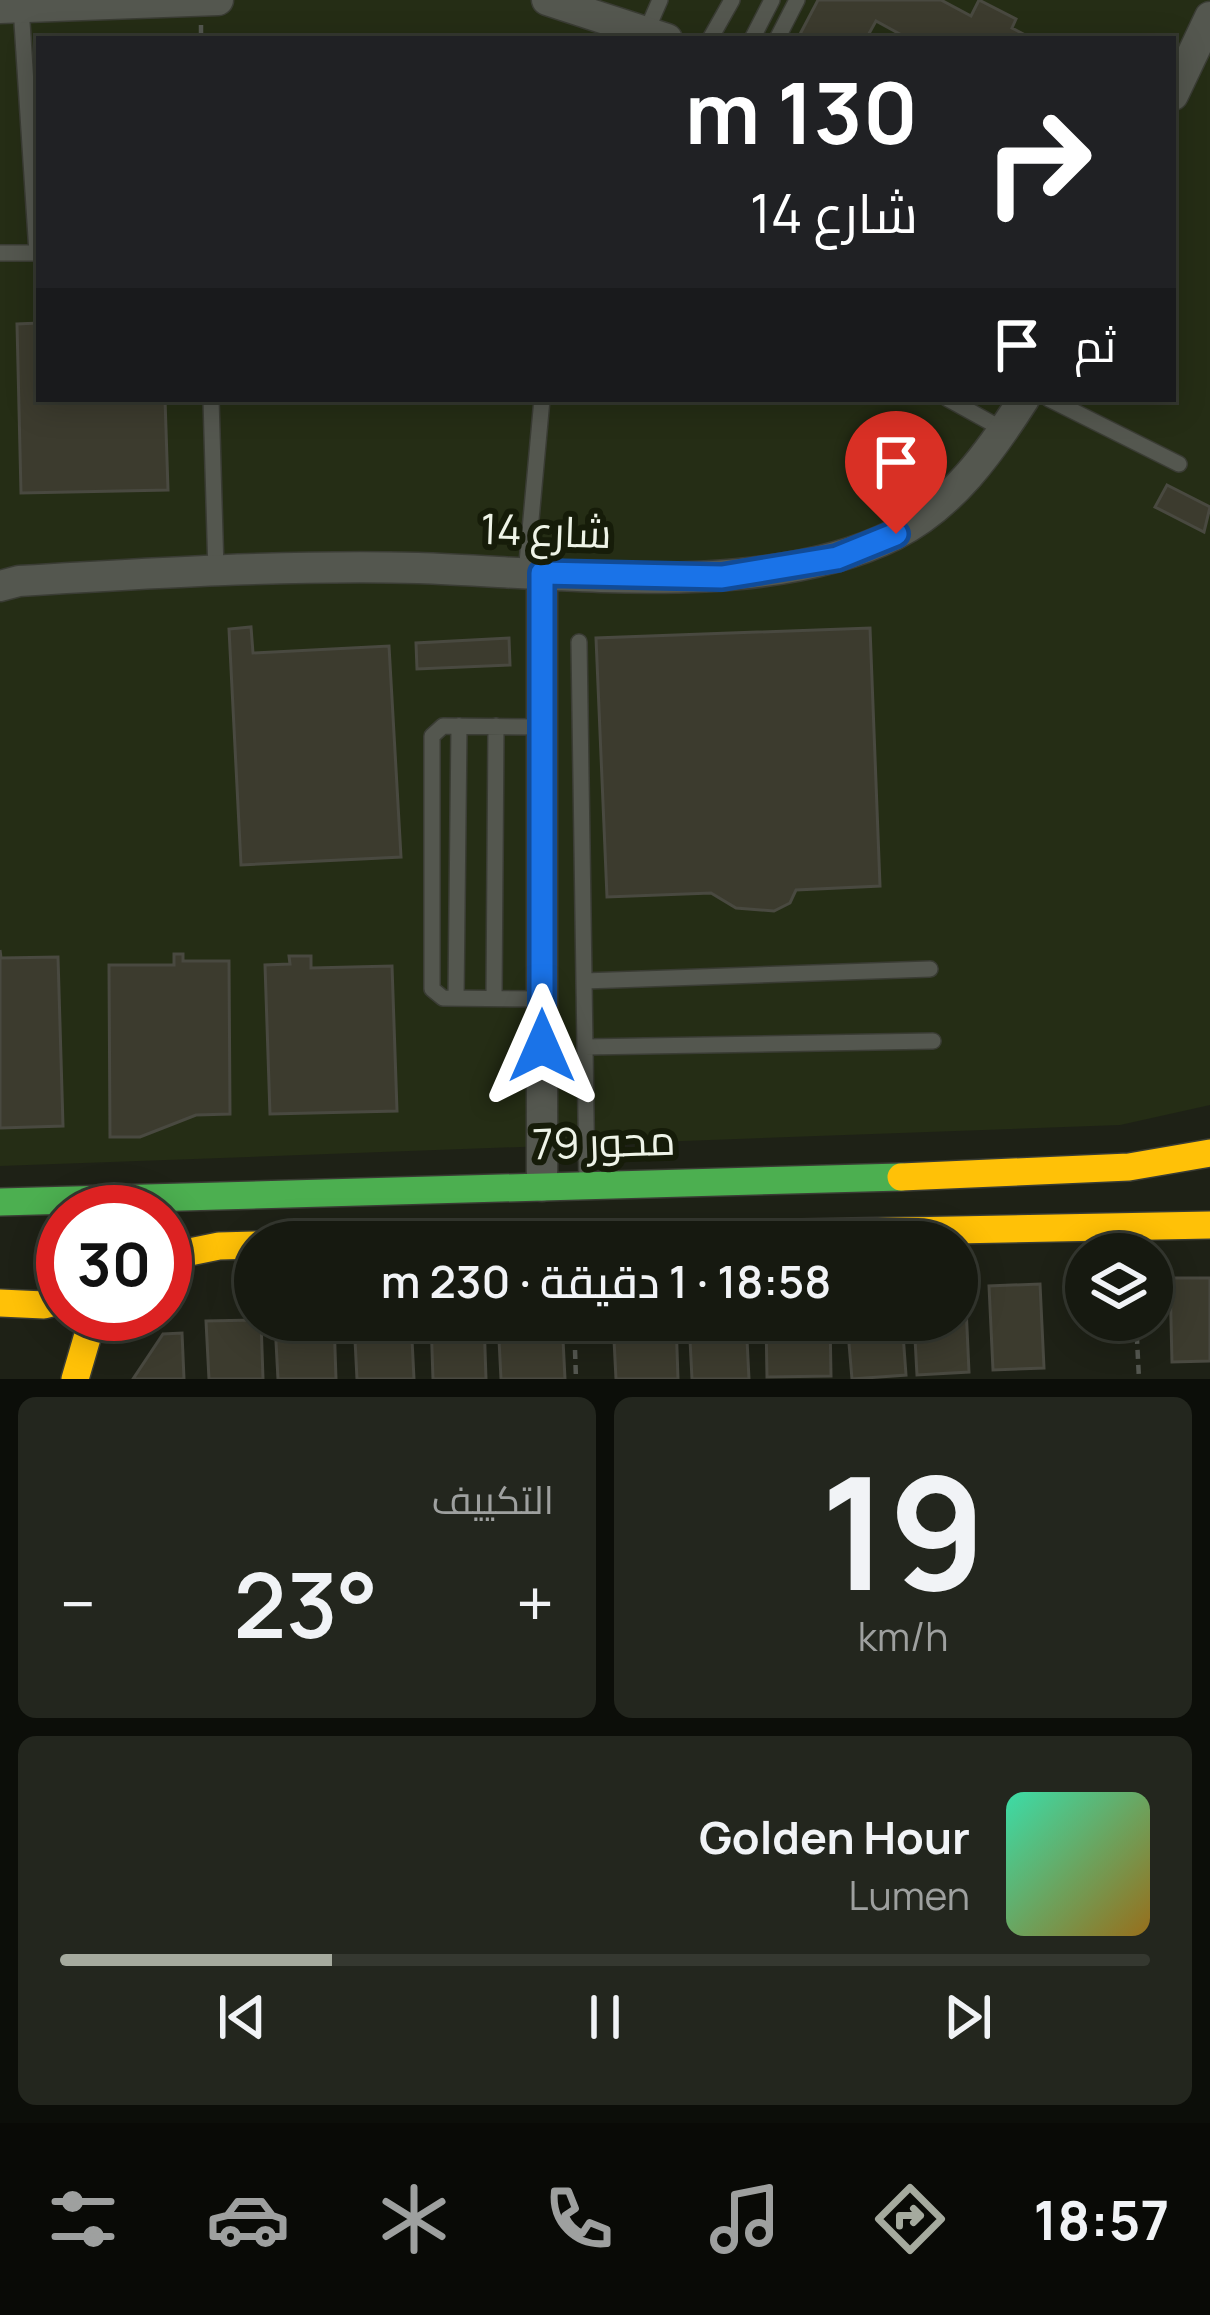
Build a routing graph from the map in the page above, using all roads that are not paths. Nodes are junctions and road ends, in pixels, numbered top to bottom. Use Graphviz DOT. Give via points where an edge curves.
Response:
graph roads {
  1 [pos="218,0"];
  2 [pos="547,0"];
  3 [pos="660,0"];
  4 [pos="732,0"];
  5 [pos="772,0"];
  6 [pos="797,0"];
  7 [pos="10,8"];
  8 [pos="1210,16"];
  9 [pos="657,34"];
  10 [pos="712,36"];
  11 [pos="754,36"];
  12 [pos="779,36"];
  13 [pos="1176,89"];
  14 [pos="36,244"];
  15 [pos="0,253"];
  16 [pos="36,253"];
  17 [pos="211,402"];
  18 [pos="542,402"];
  19 [pos="953,402"];
  20 [pos="1022,402"];
  21 [pos="1055,402"];
  22 [pos="1004,430"];
  23 [pos="1179,464"];
  24 [pos="216,571"];
  25 [pos="534,573"];
  26 [pos="0,586"];
  27 [pos="579,643"];
  28 [pos="459,726"];
  29 [pos="496,726"];
  30 [pos="542,727"];
  31 [pos="930,969"];
  32 [pos="584,981"];
  33 [pos="456,998"];
  34 [pos="494,998"];
  35 [pos="542,999"];
  36 [pos="932,1041"];
  37 [pos="585,1047"];
  38 [pos="1210,1153"];
  39 [pos="587,1185"];
  40 [pos="542,1186"];
  41 [pos="0,1202"];
  42 [pos="192,1202"];
  43 [pos="36,1203"];
  44 [pos="1210,1226"];
  45 [pos="978,1230"];
  46 [pos="234,1246"];
  47 [pos="192,1251"];
  48 [pos="0,1304"];
  49 [pos="36,1306"];
  50 [pos="86,1341"];
  51 [pos="75,1379"];
  1 -- 7 [label="street"];
  2 -- 9 [label="street"];
  3 -- 9 [label="lane"];
  4 -- 10 [label="lane"];
  5 -- 11 [label="lane"];
  6 -- 12 [label="lane"];
  7 -- 14 [label="lane"];
  8 -- 13 [label="street"];
  15 -- 16 [label="lane"];
  17 -- 24 [label="lane"];
  18 -- 25 [label="lane"];
  19 -- 22 [label="lane"];
  20 -- 22 [label="street, شارع 14"];
  21 -- 23 [label="lane"];
  22 -- 25 [label="street, شارع 14" via="939,505 837,558 722,577"];
  24 -- 25 [label="street, شارع 14"];
  24 -- 26 [label="street, شارع 14"];
  25 -- 30 [label="street"];
  27 -- 32 [label="lane"];
  28 -- 29 [label="lane"];
  28 -- 33 [label="lane"];
  28 -- 33 [label="lane" via="432,736 432,989"];
  29 -- 30 [label="lane"];
  29 -- 34 [label="lane"];
  30 -- 35 [label="street"];
  31 -- 32 [label="lane"];
  32 -- 37 [label="lane"];
  33 -- 34 [label="lane"];
  34 -- 35 [label="lane"];
  35 -- 40 [label="street"];
  36 -- 37 [label="lane"];
  37 -- 39 [label="lane"];
  38 -- 39 [label="main road, محور 79" via="1042,1173"];
  39 -- 40 [label="main road, محور 79"];
  40 -- 42 [label="main road, محور 79"];
  41 -- 43 [label="main road, محور 79"];
  44 -- 45 [label="main road"];
  46 -- 47 [label="main road"];
  48 -- 49 [label="main road"];
  50 -- 51 [label="main road"];
}
